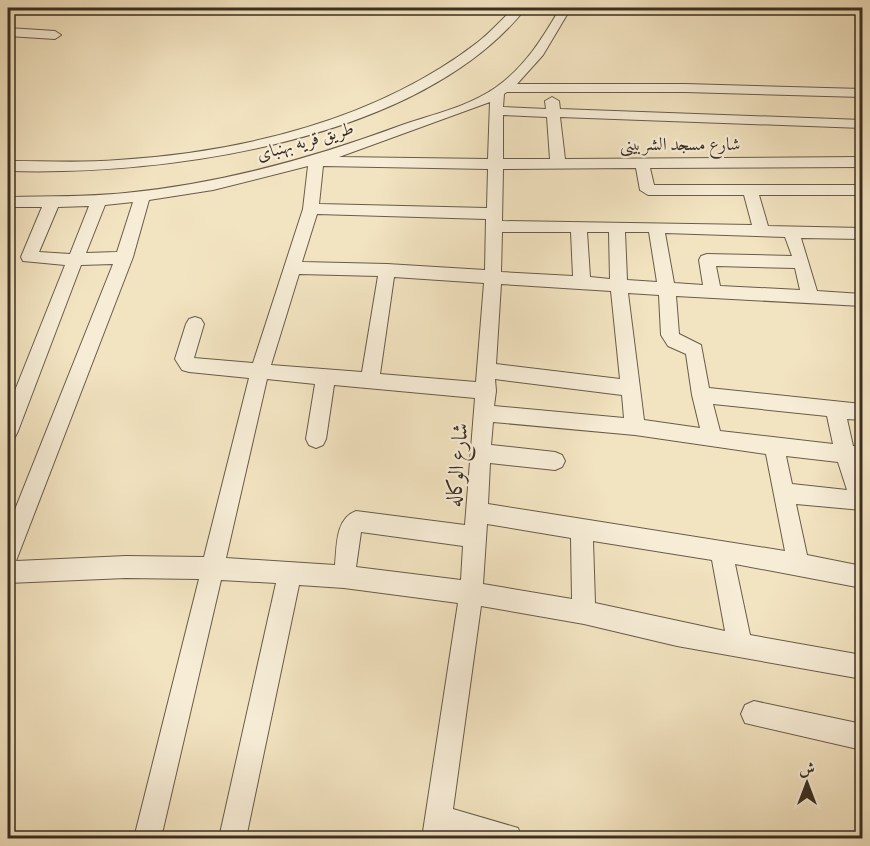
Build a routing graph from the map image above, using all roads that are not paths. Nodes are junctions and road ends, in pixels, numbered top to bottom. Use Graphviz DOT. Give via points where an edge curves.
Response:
graph roads {
  1 [pos="520,8"];
  2 [pos="565,8"];
  3 [pos="8,32"];
  4 [pos="55,35"];
  5 [pos="551,89"];
  6 [pos="647,90"];
  7 [pos="862,93"];
  8 [pos="500,97"];
  9 [pos="554,112"];
  10 [pos="652,115"];
  11 [pos="862,124"];
  12 [pos="316,161"];
  13 [pos="862,162"];
  14 [pos="497,164"];
  15 [pos="558,164"];
  16 [pos="642,164"];
  17 [pos="8,166"];
  18 [pos="862,190"];
  19 [pos="750,191"];
  20 [pos="143,196"];
  21 [pos="99,200"];
  22 [pos="8,202"];
  23 [pos="52,202"];
  24 [pos="311,209"];
  25 [pos="496,220"];
  26 [pos="579,226"];
  27 [pos="617,227"];
  28 [pos="656,227"];
  29 [pos="760,230"];
  30 [pos="791,232"];
  31 [pos="862,233"];
  32 [pos="125,257"];
  33 [pos="74,260"];
  34 [pos="802,262"];
  35 [pos="294,268"];
  36 [pos="387,270"];
  37 [pos="493,277"];
  38 [pos="582,283"];
  39 [pos="619,286"];
  40 [pos="667,289"];
  41 [pos="713,292"];
  42 [pos="810,297"];
  43 [pos="862,300"];
  44 [pos="195,324"];
  45 [pos="260,371"];
  46 [pos="326,376"];
  47 [pos="369,381"];
  48 [pos="487,381"];
  49 [pos="631,388"];
  50 [pos="701,395"];
  51 [pos="835,409"];
  52 [pos="862,412"];
  53 [pos="485,413"];
  54 [pos="635,427"];
  55 [pos="8,430"];
  56 [pos="316,439"];
  57 [pos="712,439"];
  58 [pos="774,446"];
  59 [pos="482,453"];
  60 [pos="854,455"];
  61 [pos="555,461"];
  62 [pos="783,493"];
  63 [pos="477,512"];
  64 [pos="582,531"];
  65 [pos="475,537"];
  66 [pos="721,550"];
  67 [pos="8,554"];
  68 [pos="798,563"];
  69 [pos="211,568"];
  70 [pos="8,572"];
  71 [pos="290,573"];
  72 [pos="344,577"];
  73 [pos="862,577"];
  74 [pos="471,593"];
  75 [pos="584,612"];
  76 [pos="740,645"];
  77 [pos="862,668"];
  78 [pos="754,714"];
  79 [pos="862,737"];
  80 [pos="436,829"];
  81 [pos="147,838"];
  82 [pos="232,838"];
  83 [pos="508,838"];
  1 -- 17 [label="street" via="501,30 471,54 426,82 305,132 182,158 129,164"];
  2 -- 8 [label="street, طريق قريه بهنباى" via="543,45"];
  3 -- 4 [label="street"];
  5 -- 6 [label="street"];
  5 -- 8 [label="street"];
  5 -- 9 [label="street"];
  6 -- 7 [label="street"];
  6 -- 10 [label="street"];
  8 -- 9 [label="street"];
  8 -- 12 [label="street, طريق قريه بهنباى"];
  8 -- 14 [label="street, شارع الوكاله"];
  9 -- 10 [label="street"];
  9 -- 15 [label="street"];
  10 -- 11 [label="street"];
  12 -- 14 [label="street, شارع مسجد الشربينى"];
  12 -- 20 [label="street, طريق قريه بهنباى" via="221,184"];
  12 -- 24 [label="street"];
  13 -- 16 [label="street, شارع مسجد الشربينى"];
  14 -- 15 [label="street, شارع مسجد الشربينى"];
  14 -- 25 [label="street, شارع الوكاله"];
  15 -- 16 [label="street, شارع مسجد الشربينى"];
  16 -- 19 [label="street" via="648,190"];
  18 -- 19 [label="street"];
  19 -- 29 [label="street"];
  20 -- 21 [label="street, طريق قريه بهنباى"];
  20 -- 32 [label="street"];
  21 -- 23 [label="street, طريق قريه بهنباى"];
  21 -- 33 [label="street"];
  22 -- 23 [label="street, طريق قريه بهنباى"];
  23 -- 33 [label="street" via="29,257"];
  24 -- 25 [label="street"];
  24 -- 35 [label="street"];
  25 -- 26 [label="street"];
  25 -- 37 [label="street, شارع الوكاله"];
  26 -- 27 [label="street"];
  26 -- 38 [label="street"];
  27 -- 28 [label="street"];
  27 -- 39 [label="street"];
  28 -- 29 [label="street"];
  28 -- 40 [label="street"];
  29 -- 30 [label="street"];
  30 -- 31 [label="street"];
  30 -- 34 [label="street"];
  32 -- 33 [label="street"];
  32 -- 67 [label="street" via="39,467"];
  33 -- 55 [label="street"];
  34 -- 41 [label="street" via="707,260"];
  34 -- 42 [label="street"];
  35 -- 36 [label="street"];
  35 -- 45 [label="street"];
  36 -- 37 [label="street"];
  36 -- 47 [label="street"];
  37 -- 38 [label="street"];
  37 -- 48 [label="street, شارع الوكاله"];
  38 -- 39 [label="street"];
  39 -- 40 [label="street"];
  39 -- 49 [label="street"];
  40 -- 41 [label="street"];
  40 -- 50 [label="street" via="670,335 674,341 695,350"];
  41 -- 42 [label="street"];
  42 -- 43 [label="street"];
  44 -- 45 [label="street" via="184,359 186,364"];
  45 -- 46 [label="street"];
  45 -- 69 [label="street"];
  46 -- 47 [label="street"];
  46 -- 56 [label="street"];
  47 -- 48 [label="street"];
  48 -- 49 [label="street"];
  48 -- 53 [label="street, شارع الوكاله"];
  49 -- 54 [label="street"];
  50 -- 51 [label="street"];
  50 -- 57 [label="street"];
  51 -- 52 [label="street"];
  51 -- 60 [label="street"];
  53 -- 54 [label="street"];
  53 -- 59 [label="street, شارع الوكاله"];
  54 -- 57 [label="street"];
  57 -- 58 [label="street"];
  58 -- 60 [label="street"];
  58 -- 62 [label="street"];
  59 -- 61 [label="street"];
  59 -- 63 [label="street, شارع الوكاله"];
  60 -- 62 [label="street" via="861,501"];
  62 -- 68 [label="street"];
  63 -- 64 [label="street"];
  63 -- 65 [label="street, شارع الوكاله"];
  64 -- 66 [label="street"];
  64 -- 75 [label="street"];
  65 -- 72 [label="street" via="356,521 351,527"];
  65 -- 74 [label="street, شارع الوكاله"];
  66 -- 68 [label="street"];
  66 -- 76 [label="street"];
  68 -- 73 [label="street"];
  69 -- 70 [label="street"];
  69 -- 71 [label="street"];
  69 -- 81 [label="street"];
  71 -- 72 [label="street"];
  71 -- 82 [label="street"];
  72 -- 74 [label="street"];
  74 -- 75 [label="street"];
  74 -- 80 [label="street, شارع الوكاله"];
  75 -- 76 [label="street"];
  76 -- 77 [label="street"];
  78 -- 79 [label="street"];
  80 -- 83 [label="street"];
}
